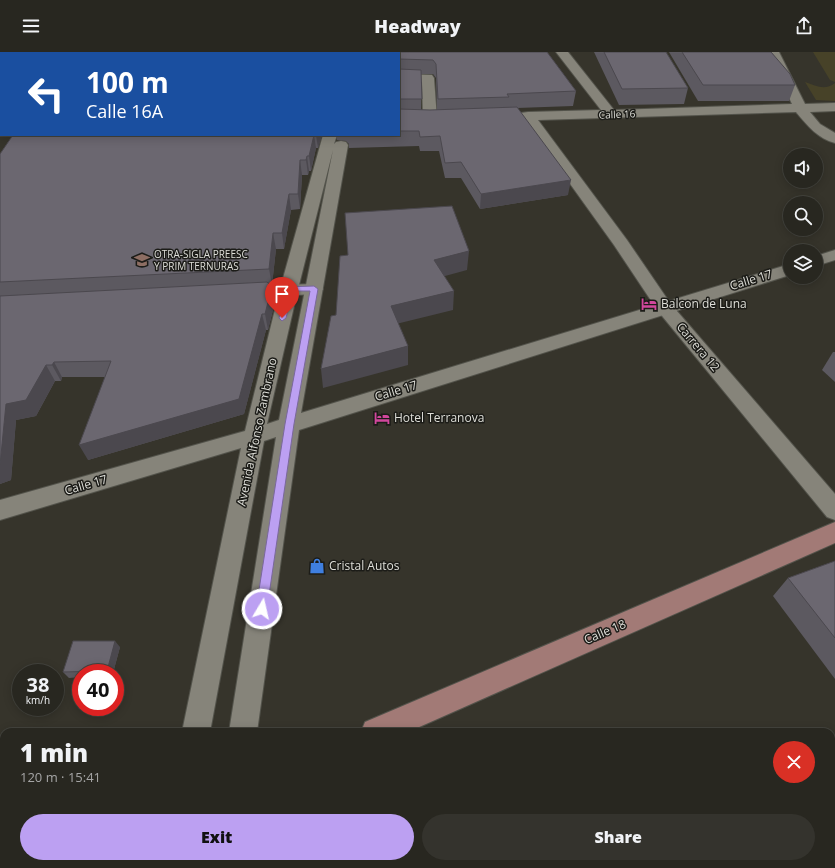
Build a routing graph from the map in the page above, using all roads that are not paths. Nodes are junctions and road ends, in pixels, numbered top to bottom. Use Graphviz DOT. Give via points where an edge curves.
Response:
graph roads {
  1 [pos="562,52"];
  2 [pos="773,52"];
  3 [pos="400,78"];
  4 [pos="689,98"];
  5 [pos="835,107"];
  6 [pos="800,108"];
  7 [pos="695,112"];
  8 [pos="610,114"];
  9 [pos="528,116"];
  10 [pos="506,117"];
  11 [pos="414,119"];
  12 [pos="430,119"];
  13 [pos="445,119"];
  14 [pos="330,136"];
  15 [pos="342,136"];
  16 [pos="835,139"];
  17 [pos="835,255"];
  18 [pos="823,259"];
  19 [pos="783,270"];
  20 [pos="290,289"];
  21 [pos="314,289"];
  22 [pos="227,292"];
  23 [pos="664,307"];
  24 [pos="289,424"];
  25 [pos="254,436"];
  26 [pos="0,510"];
  27 [pos="835,510"];
  28 [pos="835,532"];
  29 [pos="197,728"];
  30 [pos="244,728"];
  31 [pos="384,728"];
  1 -- 8 [label="street"];
  2 -- 6 [label="street"];
  3 -- 12 [label="street" via="428,78"];
  4 -- 7 [label="street"];
  5 -- 6 [label="street, Calle 16"];
  6 -- 7 [label="street, Calle 16"];
  6 -- 16 [label="street" via="815,127"];
  7 -- 8 [label="street, Calle 16"];
  8 -- 9 [label="street, Calle 16"];
  9 -- 10 [label="street, Calle 16"];
  9 -- 23 [label="street, Carrera 12" via="621,243"];
  11 -- 12 [label="street"];
  12 -- 13 [label="street"];
  14 -- 20 [label="street, Avenida Alfonso Zambrano"];
  15 -- 21 [label="street"];
  17 -- 18 [label="street"];
  19 -- 23 [label="street, Calle 17"];
  20 -- 21 [label="street"];
  20 -- 22 [label="street"];
  20 -- 25 [label="street, Avenida Alfonso Zambrano"];
  21 -- 24 [label="street"];
  23 -- 24 [label="street, Calle 17"];
  23 -- 27 [label="street, Carrera 12"];
  24 -- 25 [label="street, Calle 17"];
  24 -- 30 [label="street"];
  25 -- 26 [label="street, Calle 17"];
  25 -- 29 [label="street, Avenida Alfonso Zambrano"];
  28 -- 31 [label="main road, Calle 18"];
}
